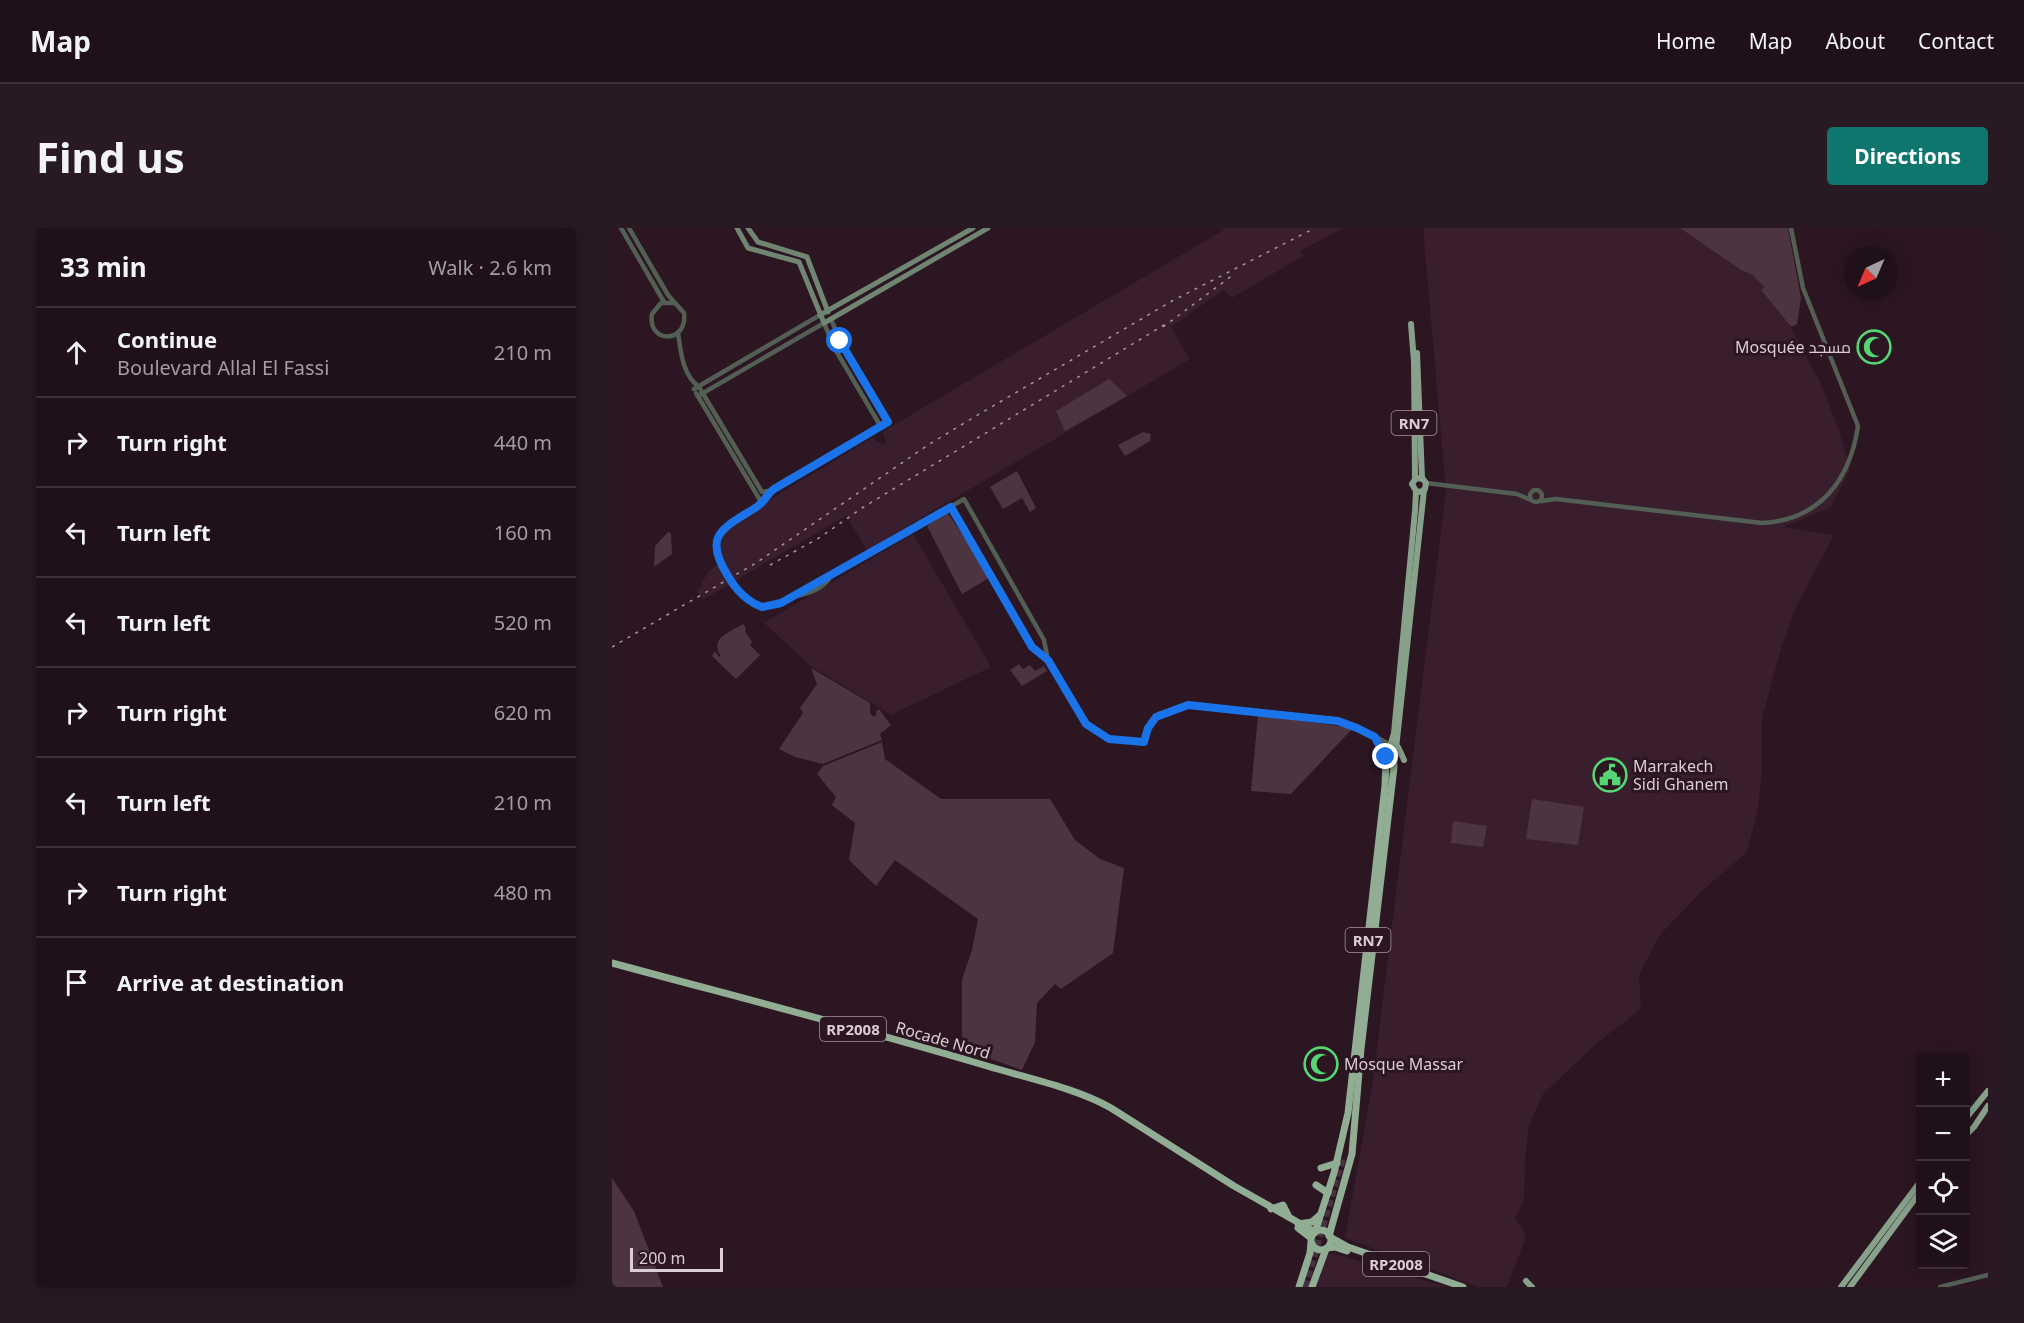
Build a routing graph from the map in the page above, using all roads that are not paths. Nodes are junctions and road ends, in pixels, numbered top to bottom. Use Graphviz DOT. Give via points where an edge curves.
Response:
graph roads {
  1 [pos="621,228"];
  2 [pos="628,228"];
  3 [pos="737,228"];
  4 [pos="748,228"];
  5 [pos="973,228"];
  6 [pos="988,228"];
  7 [pos="1791,228"];
  8 [pos="664,302"];
  9 [pos="674,303"];
  10 [pos="828,311"];
  11 [pos="820,315"];
  12 [pos="831,319"];
  13 [pos="824,323"];
  14 [pos="1413,324"];
  15 [pos="678,333"];
  16 [pos="696,388"];
  17 [pos="700,395"];
  18 [pos="881,427"];
  19 [pos="1422,483"];
  20 [pos="1416,491"];
  21 [pos="1532,492"];
  22 [pos="1517,494"];
  23 [pos="1542,494"];
  24 [pos="762,495"];
  25 [pos="1556,499"];
  26 [pos="1531,500"];
  27 [pos="1541,501"];
  28 [pos="951,507"];
  29 [pos="823,582"];
  30 [pos="809,588"];
  31 [pos="801,595"];
  32 [pos="794,596"];
  33 [pos="1048,660"];
  34 [pos="1375,737"];
  35 [pos="1394,743"];
  36 [pos="1386,760"];
  37 [pos="1404,760"];
  38 [pos="1394,766"];
  39 [pos="612,963"];
  40 [pos="1988,1091"];
  41 [pos="1093,1099"];
  42 [pos="1980,1101"];
  43 [pos="1988,1105"];
  44 [pos="1970,1112"];
  45 [pos="1351,1120"];
  46 [pos="1970,1128"];
  47 [pos="1345,1157"];
  48 [pos="1337,1163"];
  49 [pos="1321,1168"];
  50 [pos="1316,1185"];
  51 [pos="1916,1187"];
  52 [pos="1328,1193"];
  53 [pos="1916,1196"];
  54 [pos="1322,1214"];
  55 [pos="1295,1222"];
  56 [pos="1313,1236"];
  57 [pos="1330,1236"];
  58 [pos="1326,1248"];
  59 [pos="1342,1249"];
  60 [pos="1321,1263"];
  61 [pos="1988,1275"];
  62 [pos="1526,1281"];
  63 [pos="1299,1287"];
  64 [pos="1312,1287"];
  65 [pos="1450,1287"];
  66 [pos="1463,1287"];
  67 [pos="1532,1287"];
  68 [pos="1841,1287"];
  69 [pos="1850,1287"];
  70 [pos="1940,1287"];
  1 -- 8 [label="street"];
  2 -- 9 [label="street"];
  3 -- 11 [label="main road" via="748,248 799,262"];
  4 -- 10 [label="main road" via="758,242 807,257"];
  5 -- 10 [label="main road"];
  6 -- 12 [label="main road"];
  7 -- 25 [label="street" via="1803,288 1858,426 1851,459 1828,496 1798,516 1762,523"];
  8 -- 9 [label="street"];
  8 -- 15 [label="street" via="653,310 652,325 662,335"];
  9 -- 15 [label="street" via="685,316"];
  10 -- 11 [label="main road"];
  10 -- 12 [label="main road"];
  11 -- 13 [label="main road"];
  11 -- 16 [label="street"];
  12 -- 13 [label="main road"];
  12 -- 18 [label="street" via="888,422"];
  13 -- 17 [label="street"];
  13 -- 18 [label="street"];
  14 -- 19 [label="main road, RN7"];
  15 -- 16 [label="street" via="682,363"];
  16 -- 17 [label="street"];
  17 -- 24 [label="street"];
  18 -- 24 [label="street"];
  19 -- 20 [label="main road"];
  19 -- 20 [label="main road, RN7" via="1412,484"];
  19 -- 22 [label="street"];
  19 -- 35 [label="main road, RN7"];
  20 -- 35 [label="main road, RN7"];
  21 -- 22 [label="street"];
  21 -- 23 [label="street" via="1538,490"];
  21 -- 26 [label="street"];
  22 -- 26 [label="street"];
  23 -- 25 [label="street"];
  23 -- 27 [label="street"];
  24 -- 32 [label="street" via="759,505 719,535 716,547 721,565 742,595 762,607"];
  25 -- 27 [label="street"];
  26 -- 27 [label="street"];
  28 -- 29 [label="street"];
  28 -- 33 [label="street" via="1032,647"];
  28 -- 33 [label="street" via="964,499 1044,640"];
  29 -- 30 [label="street"];
  29 -- 31 [label="street"];
  30 -- 31 [label="street"];
  30 -- 32 [label="street"];
  31 -- 32 [label="street"];
  33 -- 34 [label="street" via="1086,724 1109,739 1144,742 1156,717 1188,705 1334,720"];
  34 -- 35 [label="street"];
  34 -- 36 [label="street"];
  35 -- 36 [label="main road, RN7"];
  35 -- 37 [label="main road"];
  35 -- 38 [label="main road, RN7"];
  36 -- 38 [label="street"];
  36 -- 45 [label="highway, RN7"];
  38 -- 45 [label="highway, RN7"];
  39 -- 41 [label="highway, Rocade Nord / RP2008" via="929,1049"];
  40 -- 42 [label="main road"];
  41 -- 55 [label="highway, Rocade Nord / RP2008"];
  41 -- 56 [label="highway, Rocade Nord / RP2008"];
  42 -- 43 [label="main road"];
  42 -- 44 [label="main road"];
  43 -- 46 [label="main road"];
  45 -- 47 [label="highway, RN7"];
  45 -- 48 [label="highway"];
  45 -- 57 [label="highway" via="1350,1167"];
  48 -- 49 [label="highway"];
  48 -- 52 [label="highway"];
  50 -- 52 [label="highway"];
  51 -- 68 [label="main road"];
  52 -- 54 [label="highway"];
  53 -- 69 [label="main road"];
  54 -- 55 [label="highway" via="1312,1221"];
  54 -- 56 [label="highway"];
  55 -- 56 [label="highway, Rocade Nord / RP2008"];
  56 -- 57 [label="highway" via="1323,1231"];
  56 -- 58 [label="highway" via="1318,1249"];
  56 -- 63 [label="highway"];
  57 -- 58 [label="highway"];
  57 -- 66 [label="highway, RP2008" via="1348,1247"];
  58 -- 59 [label="highway, RP2008"];
  58 -- 60 [label="highway"];
  59 -- 60 [label="highway"];
  59 -- 65 [label="highway, RP2008"];
  60 -- 64 [label="highway"];
  61 -- 70 [label="street"];
  62 -- 67 [label="main road"];
}
